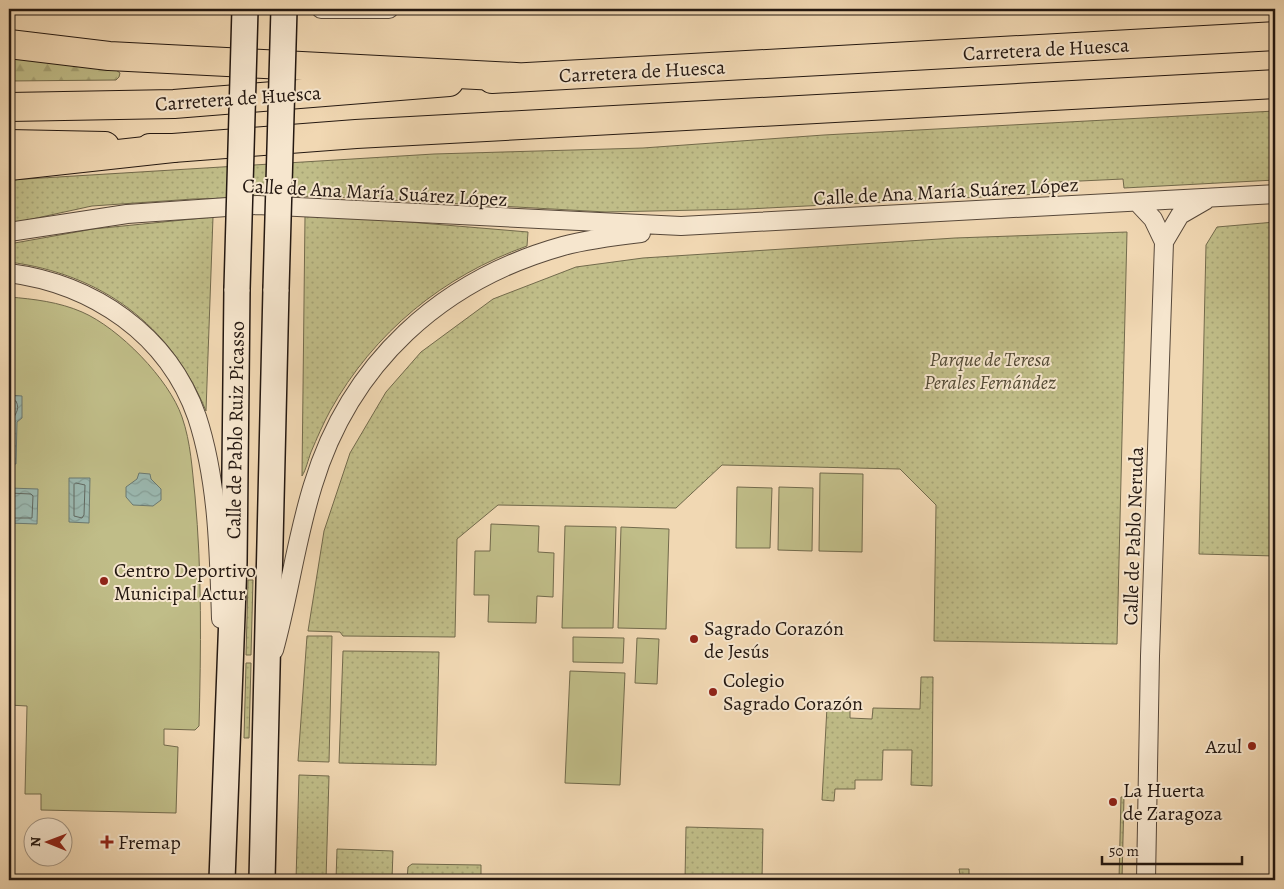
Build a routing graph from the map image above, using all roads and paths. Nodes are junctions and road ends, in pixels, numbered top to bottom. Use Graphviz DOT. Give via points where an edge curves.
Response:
graph roads {
  1 [pos="245,9"];
  2 [pos="284,9"];
  3 [pos="321,9"];
  4 [pos="389,9"];
  5 [pos="1275,36"];
  6 [pos="9,44"];
  7 [pos="516,77"];
  8 [pos="1275,84"];
  9 [pos="9,107"];
  10 [pos="9,144"];
  11 [pos="173,148"];
  12 [pos="9,166"];
  13 [pos="1275,194"];
  14 [pos="1213,197"];
  15 [pos="1138,202"];
  16 [pos="681,226"];
  17 [pos="9,232"];
  18 [pos="1164,242"];
  19 [pos="9,273"];
  20 [pos="268,675"];
  21 [pos="228,736"];
  22 [pos="222,880"];
  23 [pos="262,880"];
  24 [pos="1146,880"];
  1 -- 21 [label="main road, Calle de Pablo Ruiz Picasso, bridge"];
  2 -- 20 [label="main road, Calle de Pablo Ruiz Picasso, bridge"];
  3 -- 4 [label="street"];
  5 -- 7 [label="highway, Carretera de Huesca"];
  6 -- 7 [label="highway" via="109,56"];
  7 -- 9 [label="highway, Carretera de Huesca" via="174,104"];
  8 -- 11 [label="highway" via="356,134"];
  10 -- 11 [label="highway"];
  11 -- 12 [label="highway"];
  13 -- 14 [label="street, Calle de Ana María Suárez López"];
  14 -- 15 [label="street, Calle de Ana María Suárez López"];
  14 -- 18 [label="street, Calle de Ana María Suárez López" via="1180,215"];
  15 -- 16 [label="street, Calle de Ana María Suárez López"];
  15 -- 18 [label="street, Calle de Pablo Neruda" via="1153,219"];
  16 -- 17 [label="street, Calle de Ana María Suárez López" via="257,205 127,214"];
  16 -- 20 [label="street, Calle de Ana María Suárez López" via="580,242 508,264 450,296 388,350 346,406 327,446 305,513 286,608"];
  18 -- 24 [label="street, Calle de Pablo Neruda" via="1150,647"];
  19 -- 21 [label="street" via="61,284 111,308 154,345 190,400 202,435 213,492"];
  20 -- 23 [label="main road, Calle de Pablo Ruiz Picasso"];
  21 -- 22 [label="main road, Calle de Pablo Ruiz Picasso"];
}
